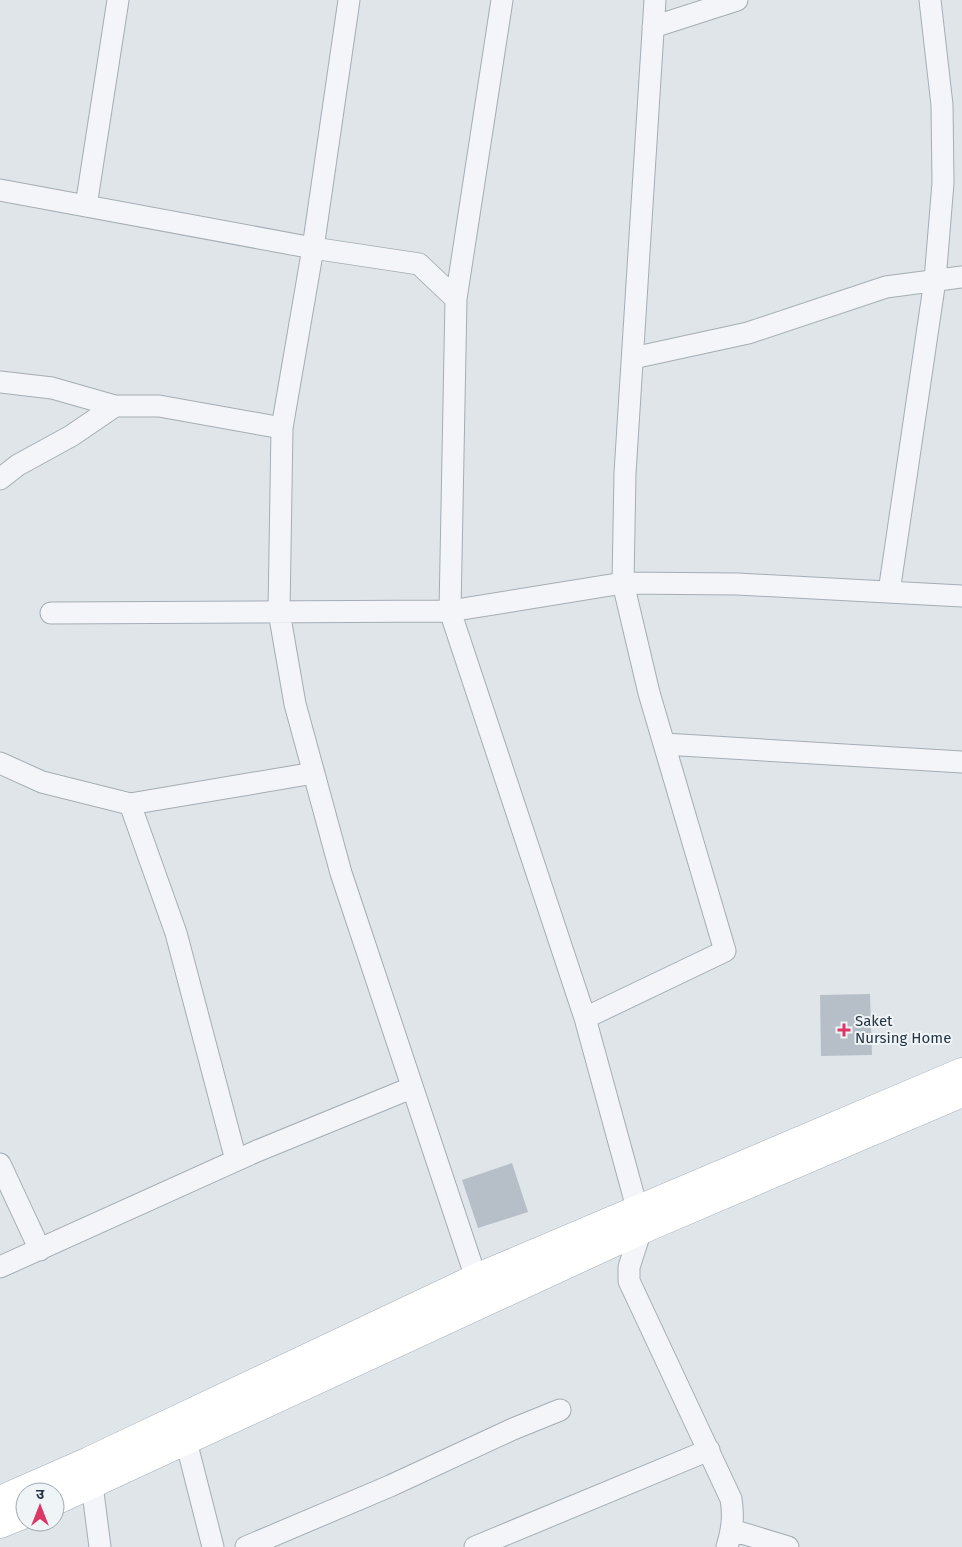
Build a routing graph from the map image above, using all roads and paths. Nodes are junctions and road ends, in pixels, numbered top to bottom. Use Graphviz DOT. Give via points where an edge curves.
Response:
graph roads {
  1 [pos="118,0"];
  2 [pos="349,0"];
  3 [pos="502,0"];
  4 [pos="655,0"];
  5 [pos="737,0"];
  6 [pos="930,0"];
  7 [pos="653,27"];
  8 [pos="0,190"];
  9 [pos="86,206"];
  10 [pos="313,248"];
  11 [pos="962,277"];
  12 [pos="935,280"];
  13 [pos="456,299"];
  14 [pos="633,358"];
  15 [pos="0,382"];
  16 [pos="114,406"];
  17 [pos="282,428"];
  18 [pos="0,478"];
  19 [pos="623,583"];
  20 [pos="889,592"];
  21 [pos="962,596"];
  22 [pos="450,611"];
  23 [pos="279,612"];
  24 [pos="51,613"];
  25 [pos="664,744"];
  26 [pos="962,762"];
  27 [pos="0,763"];
  28 [pos="314,773"];
  29 [pos="130,804"];
  30 [pos="585,1018"];
  31 [pos="962,1072"];
  32 [pos="412,1088"];
  33 [pos="962,1094"];
  34 [pos="236,1160"];
  35 [pos="0,1164"];
  36 [pos="639,1219"];
  37 [pos="40,1250"];
  38 [pos="0,1267"];
  39 [pos="476,1278"];
  40 [pos="560,1410"];
  41 [pos="186,1441"];
  42 [pos="709,1450"];
  43 [pos="91,1473"];
  44 [pos="65,1493"];
  45 [pos="0,1500"];
  46 [pos="15,1518"];
  47 [pos="0,1524"];
  48 [pos="730,1539"];
  49 [pos="100,1547"];
  50 [pos="213,1547"];
  51 [pos="246,1547"];
  52 [pos="475,1547"];
  53 [pos="788,1547"];
  1 -- 9 [label="street"];
  2 -- 10 [label="street"];
  3 -- 13 [label="street"];
  4 -- 7 [label="street"];
  5 -- 7 [label="street"];
  6 -- 12 [label="street" via="942,105 943,183"];
  7 -- 14 [label="street"];
  8 -- 9 [label="street"];
  9 -- 10 [label="street"];
  10 -- 13 [label="street" via="419,264"];
  10 -- 17 [label="street"];
  11 -- 12 [label="street"];
  12 -- 14 [label="street" via="886,287 748,333"];
  12 -- 20 [label="street"];
  13 -- 22 [label="street"];
  14 -- 19 [label="street" via="625,473"];
  15 -- 16 [label="street" via="52,388"];
  16 -- 17 [label="street" via="158,406"];
  16 -- 18 [label="street"];
  17 -- 23 [label="street"];
  19 -- 20 [label="street" via="738,584"];
  19 -- 22 [label="street"];
  19 -- 25 [label="street"];
  20 -- 21 [label="street"];
  22 -- 23 [label="street"];
  22 -- 30 [label="street"];
  23 -- 24 [label="street"];
  23 -- 28 [label="street" via="295,704"];
  25 -- 26 [label="street"];
  25 -- 30 [label="street" via="725,951"];
  27 -- 29 [label="street" via="42,782"];
  28 -- 29 [label="street"];
  28 -- 32 [label="street" via="341,873"];
  29 -- 34 [label="street" via="176,933"];
  30 -- 36 [label="street"];
  31 -- 36 [label="main road"];
  32 -- 34 [label="street"];
  32 -- 39 [label="street"];
  33 -- 36 [label="main road"];
  34 -- 37 [label="street"];
  35 -- 37 [label="street"];
  36 -- 39 [label="main road"];
  36 -- 41 [label="main road"];
  36 -- 42 [label="street" via="629,1281"];
  37 -- 38 [label="street"];
  39 -- 43 [label="main road"];
  40 -- 51 [label="street"];
  41 -- 43 [label="main road"];
  41 -- 50 [label="street"];
  42 -- 48 [label="street" via="731,1499"];
  42 -- 52 [label="street"];
  43 -- 44 [label="main road"];
  43 -- 45 [label="main road"];
  43 -- 49 [label="street"];
  46 -- 47 [label="main road"];
  48 -- 53 [label="street"];
}
